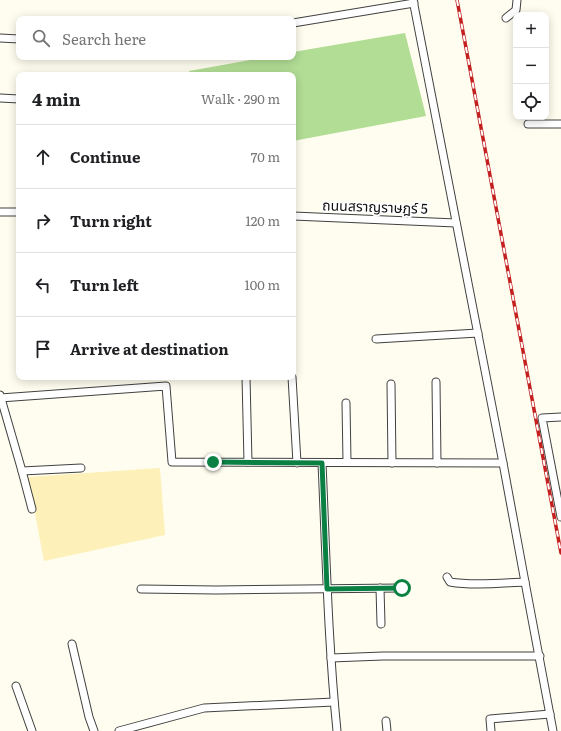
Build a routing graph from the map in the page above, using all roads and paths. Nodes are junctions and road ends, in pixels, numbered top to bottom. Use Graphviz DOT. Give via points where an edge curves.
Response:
graph roads {
  1 [pos="517,0"];
  2 [pos="413,2"];
  3 [pos="506,18"];
  4 [pos="296,22"];
  5 [pos="0,38"];
  6 [pos="16,39"];
  7 [pos="0,98"];
  8 [pos="16,99"];
  9 [pos="528,124"];
  10 [pos="561,124"];
  11 [pos="0,212"];
  12 [pos="16,212"];
  13 [pos="296,216"];
  14 [pos="456,223"];
  15 [pos="478,333"];
  16 [pos="376,339"];
  17 [pos="246,380"];
  18 [pos="292,380"];
  19 [pos="436,382"];
  20 [pos="391,384"];
  21 [pos="0,397"];
  22 [pos="346,403"];
  23 [pos="561,417"];
  24 [pos="248,462"];
  25 [pos="347,462"];
  26 [pos="297,463"];
  27 [pos="322,463"];
  28 [pos="392,463"];
  29 [pos="437,463"];
  30 [pos="503,463"];
  31 [pos="81,468"];
  32 [pos="22,471"];
  33 [pos="32,509"];
  34 [pos="561,518"];
  35 [pos="447,578"];
  36 [pos="525,582"];
  37 [pos="380,588"];
  38 [pos="402,588"];
  39 [pos="141,589"];
  40 [pos="327,589"];
  41 [pos="381,624"];
  42 [pos="72,644"];
  43 [pos="540,656"];
  44 [pos="331,658"];
  45 [pos="16,686"];
  46 [pos="334,702"];
  47 [pos="550,714"];
  48 [pos="386,721"];
  49 [pos="132,729"];
  50 [pos="32,731"];
  51 [pos="94,731"];
  52 [pos="119,731"];
  53 [pos="337,731"];
  54 [pos="387,731"];
  55 [pos="491,731"];
  56 [pos="553,731"];
  1 -- 3 [label="street" via="515,12"];
  2 -- 4 [label="street"];
  2 -- 14 [label="street"];
  5 -- 6 [label="street"];
  7 -- 8 [label="street"];
  9 -- 10 [label="street"];
  11 -- 12 [label="street"];
  13 -- 14 [label="street, ถนนสราญราษฎร์ 5"];
  14 -- 15 [label="street"];
  15 -- 16 [label="street"];
  15 -- 30 [label="street"];
  17 -- 24 [label="street"];
  18 -- 26 [label="street"];
  19 -- 29 [label="street"];
  20 -- 28 [label="street"];
  21 -- 24 [label="street" via="166,386 172,462"];
  21 -- 32 [label="street"];
  22 -- 25 [label="street"];
  23 -- 34 [label="street" via="542,418"];
  24 -- 26 [label="street"];
  25 -- 27 [label="street"];
  25 -- 28 [label="street"];
  26 -- 27 [label="street"];
  27 -- 40 [label="street"];
  28 -- 29 [label="street"];
  29 -- 30 [label="street"];
  30 -- 36 [label="street"];
  31 -- 32 [label="street"];
  32 -- 33 [label="street"];
  35 -- 36 [label="street" via="450,582 462,583"];
  36 -- 43 [label="street"];
  37 -- 38 [label="street"];
  37 -- 40 [label="street"];
  37 -- 41 [label="street"];
  39 -- 40 [label="street"];
  40 -- 44 [label="street"];
  42 -- 51 [label="street"];
  43 -- 44 [label="street"];
  43 -- 47 [label="street"];
  44 -- 46 [label="street"];
  45 -- 50 [label="street"];
  46 -- 49 [label="street" via="204,708"];
  46 -- 53 [label="street"];
  47 -- 55 [label="street" via="490,719"];
  47 -- 56 [label="street"];
  48 -- 54 [label="street"];
  49 -- 52 [label="street"];
}
